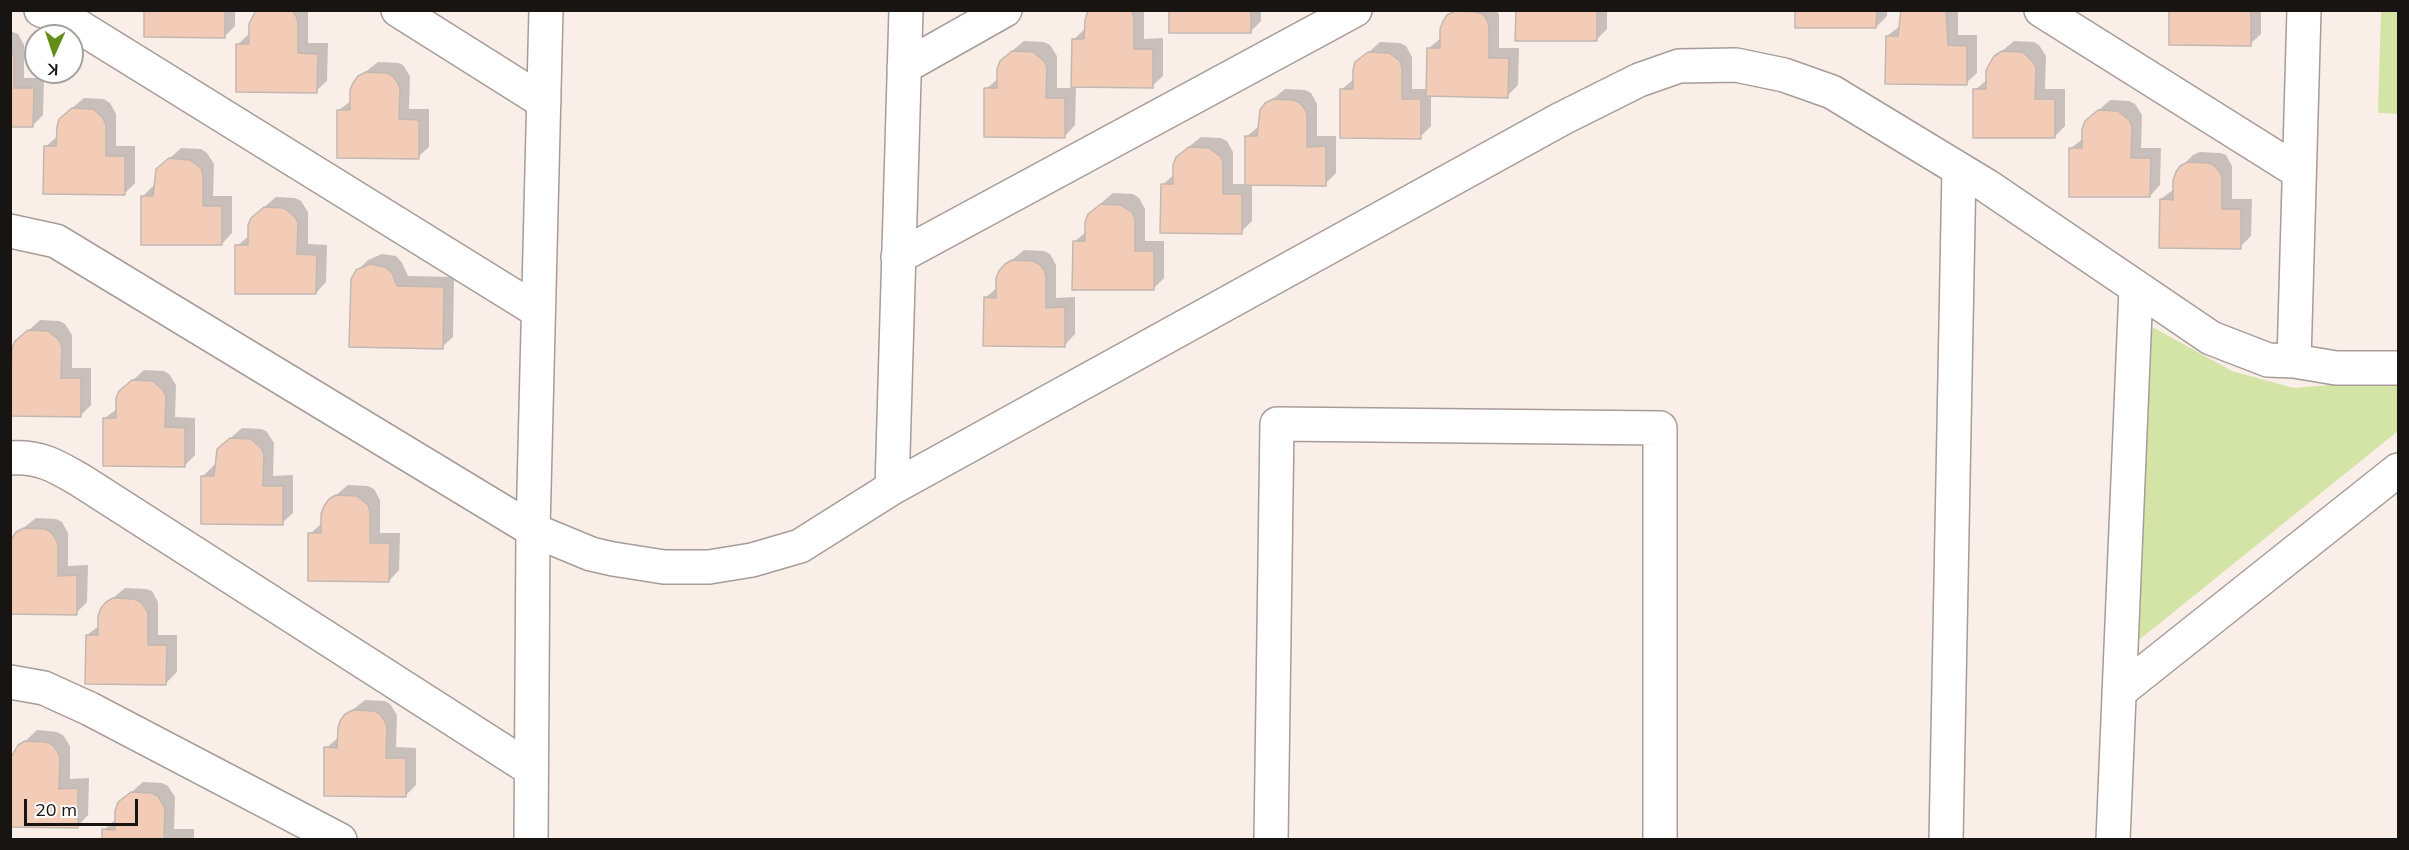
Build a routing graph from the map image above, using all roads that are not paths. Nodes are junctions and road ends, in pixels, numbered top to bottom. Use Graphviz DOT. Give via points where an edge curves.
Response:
graph roads {
  1 [pos="41,10"];
  2 [pos="398,10"];
  3 [pos="546,10"];
  4 [pos="906,10"];
  5 [pos="1005,10"];
  6 [pos="1355,10"];
  7 [pos="2041,10"];
  8 [pos="2304,10"];
  9 [pos="904,67"];
  10 [pos="544,102"];
  11 [pos="1959,169"];
  12 [pos="2299,172"];
  13 [pos="10,231"];
  14 [pos="898,257"];
  15 [pos="2136,288"];
  16 [pos="538,311"];
  17 [pos="2294,361"];
  18 [pos="2398,368"];
  19 [pos="10,458"];
  20 [pos="2398,470"];
  21 [pos="892,488"];
  22 [pos="532,530"];
  23 [pos="10,682"];
  24 [pos="2120,692"];
  25 [pos="531,769"];
  26 [pos="339,840"];
  27 [pos="531,840"];
  28 [pos="1271,840"];
  29 [pos="1660,840"];
  30 [pos="1946,840"];
  31 [pos="2114,840"];
  1 -- 16 [label="street" via="70,21"];
  2 -- 10 [label="street"];
  3 -- 10 [label="street"];
  4 -- 9 [label="street"];
  5 -- 9 [label="street"];
  6 -- 14 [label="street"];
  7 -- 12 [label="street"];
  8 -- 12 [label="street"];
  9 -- 14 [label="street"];
  10 -- 16 [label="street"];
  11 -- 15 [label="street"];
  11 -- 21 [label="street" via="1832,92 1784,75 1736,65 1679,66 1639,80 1561,119"];
  11 -- 30 [label="street"];
  12 -- 17 [label="street"];
  13 -- 22 [label="street" via="56,241"];
  14 -- 21 [label="street"];
  15 -- 17 [label="street" via="2211,338 2268,360"];
  15 -- 24 [label="street"];
  16 -- 22 [label="street"];
  17 -- 18 [label="street" via="2336,368"];
  19 -- 25 [label="street" via="29,457 52,464 81,480"];
  20 -- 24 [label="street"];
  21 -- 22 [label="street" via="800,546 709,567 664,567 613,559"];
  22 -- 25 [label="street"];
  23 -- 26 [label="street" via="44,688 90,709"];
  24 -- 31 [label="street"];
  25 -- 27 [label="street"];
  28 -- 29 [label="street" via="1277,424 1660,429"];
}
